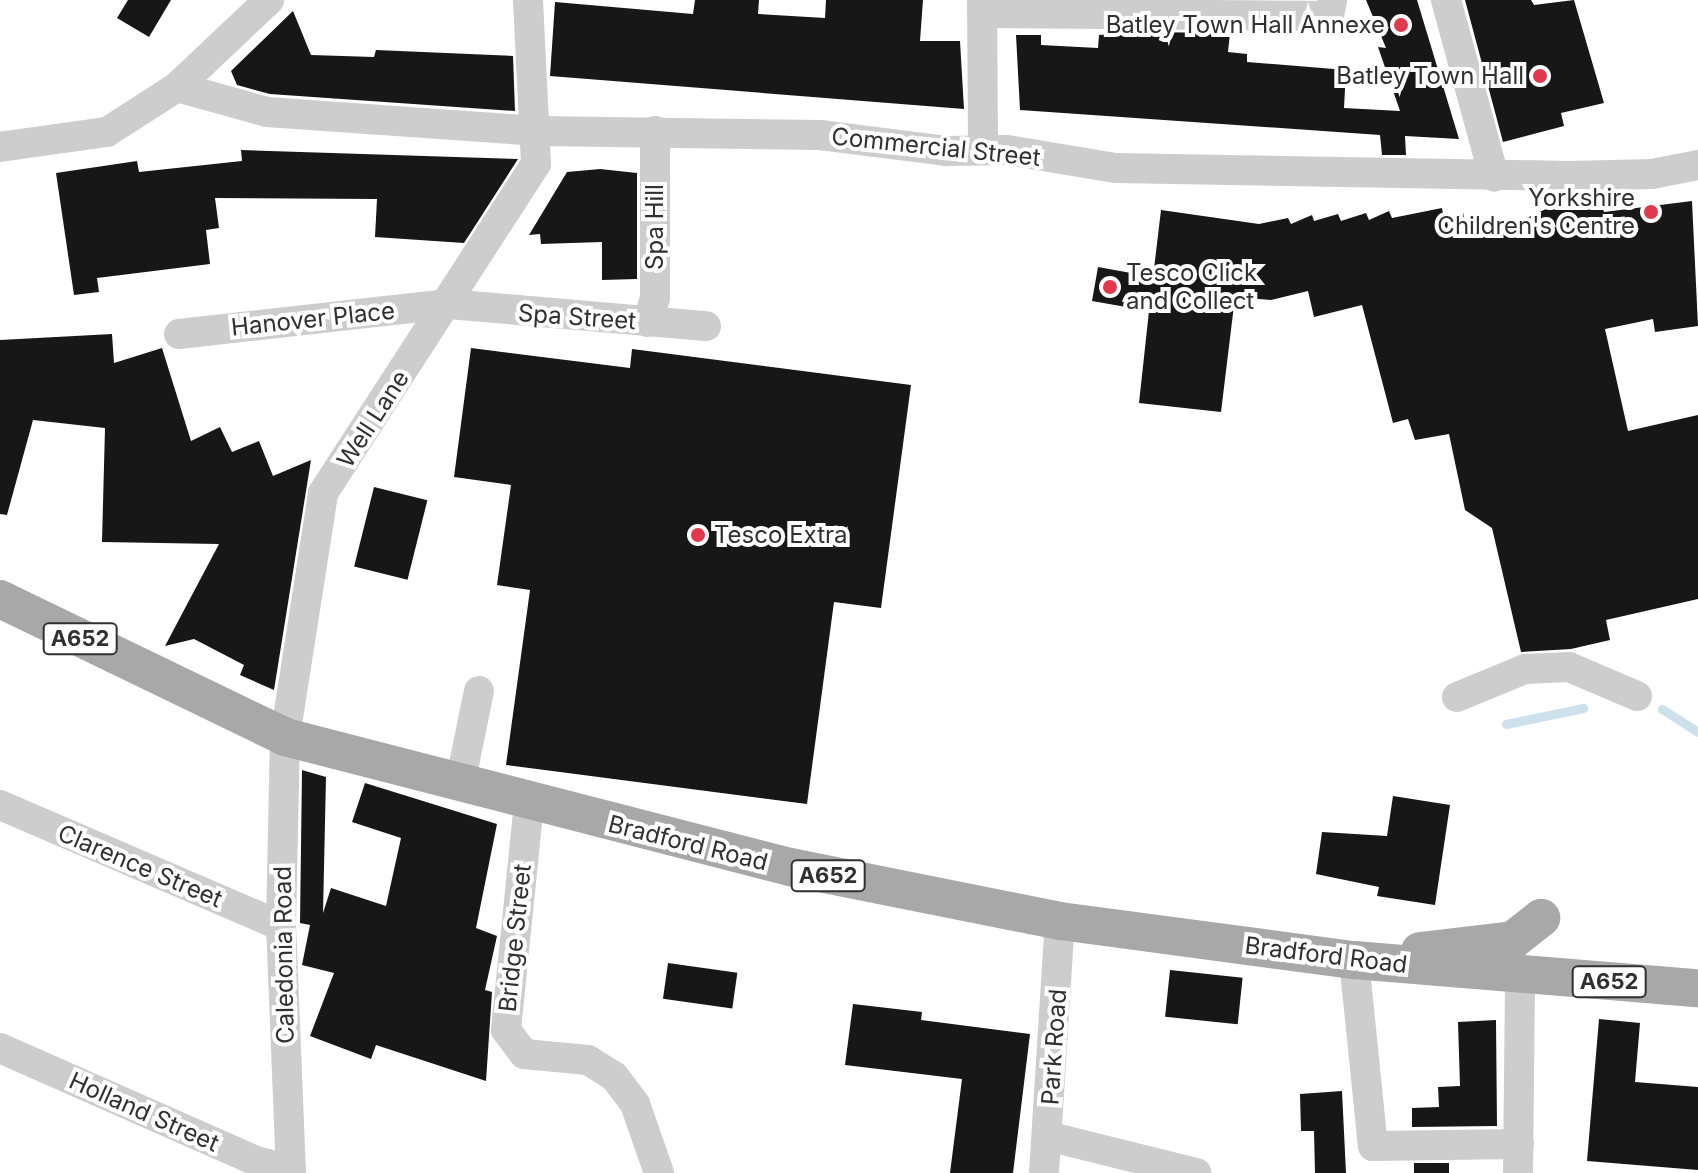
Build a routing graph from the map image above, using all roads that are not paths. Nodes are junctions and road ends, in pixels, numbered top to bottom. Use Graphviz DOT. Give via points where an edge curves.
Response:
graph roads {
  1 [pos="269,0"];
  2 [pos="528,0"];
  3 [pos="1332,0"];
  4 [pos="1446,0"];
  5 [pos="982,6"];
  6 [pos="242,11"];
  7 [pos="177,87"];
  8 [pos="538,131"];
  9 [pos="655,131"];
  10 [pos="0,147"];
  11 [pos="983,148"];
  12 [pos="1698,165"];
  13 [pos="1494,177"];
  14 [pos="448,304"];
  15 [pos="648,322"];
  16 [pos="706,326"];
  17 [pos="179,334"];
  18 [pos="0,599"];
  19 [pos="479,691"];
  20 [pos="1637,696"];
  21 [pos="1457,697"];
  22 [pos="285,737"];
  23 [pos="460,784"];
  24 [pos="529,803"];
  25 [pos="0,805"];
  26 [pos="1541,918"];
  27 [pos="1060,921"];
  28 [pos="281,926"];
  29 [pos="1354,960"];
  30 [pos="1520,977"];
  31 [pos="1698,988"];
  32 [pos="0,1048"];
  33 [pos="1047,1136"];
  34 [pos="1518,1158"];
  35 [pos="291,1172"];
  36 [pos="659,1173"];
  37 [pos="1044,1173"];
  38 [pos="1197,1173"];
  1 -- 6 [label="street"];
  2 -- 8 [label="street, Well Lane"];
  3 -- 5 [label="street" via="1329,16"];
  4 -- 13 [label="street"];
  5 -- 11 [label="street"];
  6 -- 7 [label="street"];
  7 -- 8 [label="street, Commercial Street" via="267,112"];
  7 -- 10 [label="street" via="107,132"];
  8 -- 9 [label="street, Commercial Street"];
  8 -- 14 [label="street, Well Lane" via="536,164"];
  9 -- 11 [label="street, Commercial Street" via="820,135 946,151"];
  9 -- 15 [label="street, Spa Hill" via="655,298"];
  11 -- 13 [label="street, Commercial Street" via="1116,168"];
  12 -- 13 [label="street, Commercial Street" via="1652,174"];
  14 -- 15 [label="street, Spa Street"];
  14 -- 17 [label="street, Hanover Place"];
  14 -- 22 [label="street, Well Lane" via="323,493"];
  15 -- 16 [label="street, Spa Street"];
  18 -- 22 [label="main road, Bradford Road / A652"];
  19 -- 23 [label="street"];
  20 -- 21 [label="street" via="1569,667 1525,669"];
  22 -- 23 [label="main road, Bradford Road / A652"];
  22 -- 28 [label="street, Caledonia Road"];
  23 -- 24 [label="main road, Bradford Road / A652"];
  24 -- 27 [label="main road, Bradford Road / A652" via="851,881"];
  24 -- 36 [label="street, Bridge Street" via="506,1030 524,1054 588,1060 614,1076 635,1104"];
  25 -- 28 [label="street, Clarence Street"];
  26 -- 29 [label="main road" via="1513,940"];
  27 -- 29 [label="main road, Bradford Road / A652"];
  27 -- 33 [label="street, Park Road"];
  28 -- 35 [label="street, Caledonia Road"];
  29 -- 30 [label="main road, Bradford Road / A652"];
  29 -- 34 [label="street" via="1373,1146"];
  30 -- 31 [label="main road, Bradford Road / A652"];
  30 -- 34 [label="street"];
  32 -- 35 [label="street, Holland Street"];
  33 -- 37 [label="street, Park Road"];
  33 -- 38 [label="street"];
}
